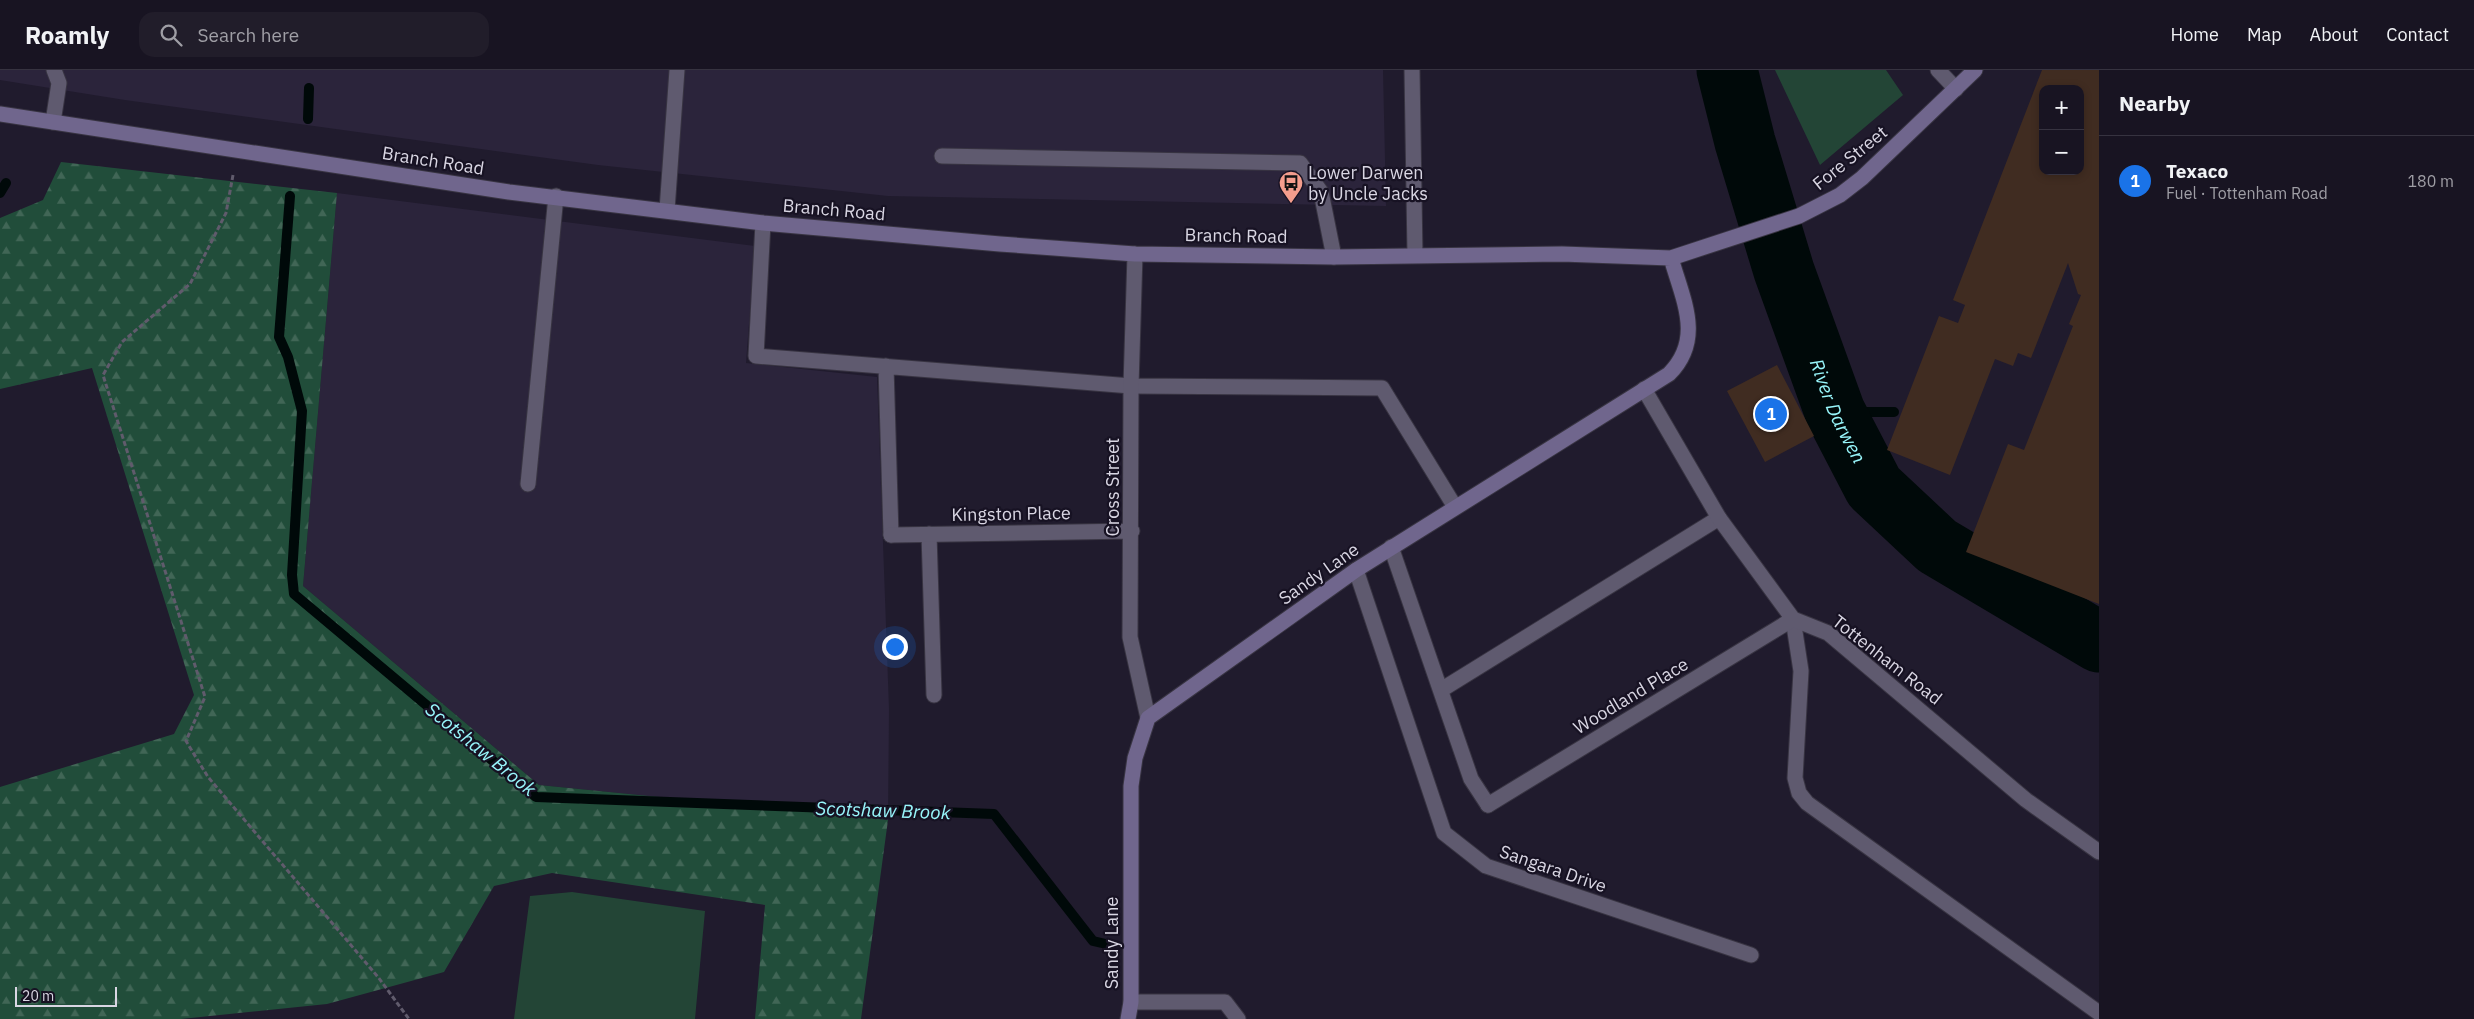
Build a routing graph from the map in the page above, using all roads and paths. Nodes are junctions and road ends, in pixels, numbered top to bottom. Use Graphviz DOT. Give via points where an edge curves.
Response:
graph roads {
  1 [pos="54,70"];
  2 [pos="677,70"];
  3 [pos="1412,70"];
  4 [pos="1938,70"];
  5 [pos="1975,70"];
  6 [pos="1956,89"];
  7 [pos="0,114"];
  8 [pos="53,122"];
  9 [pos="238,150"];
  10 [pos="942,156"];
  11 [pos="556,196"];
  12 [pos="667,210"];
  13 [pos="763,223"];
  14 [pos="1135,254"];
  15 [pos="1414,255"];
  16 [pos="1334,256"];
  17 [pos="1671,258"];
  18 [pos="886,366"];
  19 [pos="1131,386"];
  20 [pos="1644,389"];
  21 [pos="528,484"];
  22 [pos="1455,507"];
  23 [pos="1719,518"];
  24 [pos="1132,531"];
  25 [pos="929,534"];
  26 [pos="1391,547"];
  27 [pos="1356,570"];
  28 [pos="1793,619"];
  29 [pos="1441,690"];
  30 [pos="934,695"];
  31 [pos="1148,718"];
  32 [pos="2099,852"];
  33 [pos="1751,955"];
  34 [pos="1131,1002"];
  35 [pos="2099,1013"];
  36 [pos="409,1019"];
  37 [pos="1128,1019"];
  38 [pos="1238,1019"];
  1 -- 8 [label="street" via="59,83"];
  2 -- 12 [label="street"];
  3 -- 15 [label="street"];
  4 -- 6 [label="street"];
  5 -- 6 [label="street, Fore Street"];
  6 -- 17 [label="street, Fore Street" via="1840,195 1800,216"];
  7 -- 8 [label="street, Branch Road"];
  8 -- 9 [label="street, Branch Road"];
  9 -- 11 [label="street, Branch Road" via="509,192"];
  9 -- 36 [label="path" via="226,213 190,284 122,342 103,375 205,697 186,741 208,777 378,977"];
  10 -- 16 [label="street" via="1300,163 1320,192"];
  11 -- 12 [label="street, Branch Road"];
  11 -- 21 [label="street"];
  12 -- 13 [label="street, Branch Road"];
  13 -- 14 [label="street, Branch Road"];
  13 -- 18 [label="street" via="756,356"];
  14 -- 16 [label="street, Branch Road"];
  14 -- 19 [label="street, Cross Street"];
  15 -- 16 [label="street, Branch Road"];
  15 -- 17 [label="street, Branch Road" via="1562,254"];
  17 -- 20 [label="street, Sandy Lane" via="1683,298 1688,342 1679,363 1669,374"];
  18 -- 19 [label="street"];
  18 -- 25 [label="street, Kingston Place" via="891,535"];
  19 -- 22 [label="street" via="1382,388"];
  19 -- 24 [label="street, Cross Street"];
  20 -- 22 [label="street, Sandy Lane"];
  20 -- 23 [label="street"];
  22 -- 26 [label="street, Sandy Lane"];
  23 -- 28 [label="street"];
  23 -- 29 [label="street"];
  24 -- 25 [label="street, Kingston Place"];
  24 -- 31 [label="street, Cross Street" via="1130,637"];
  25 -- 30 [label="street"];
  26 -- 27 [label="street, Sandy Lane"];
  26 -- 29 [label="street"];
  27 -- 31 [label="street, Sandy Lane"];
  27 -- 33 [label="street, Sangara Drive" via="1444,833 1486,866"];
  28 -- 29 [label="street, Woodland Place" via="1488,805 1471,779"];
  28 -- 32 [label="street, Tottenham Road" via="1828,633 2026,800"];
  28 -- 35 [label="street" via="1801,671 1795,778 1799,793 1807,803"];
  31 -- 34 [label="street, Sandy Lane" via="1134,758 1131,786"];
  34 -- 37 [label="street, Sandy Lane"];
  34 -- 38 [label="street" via="1225,1002"];
}
